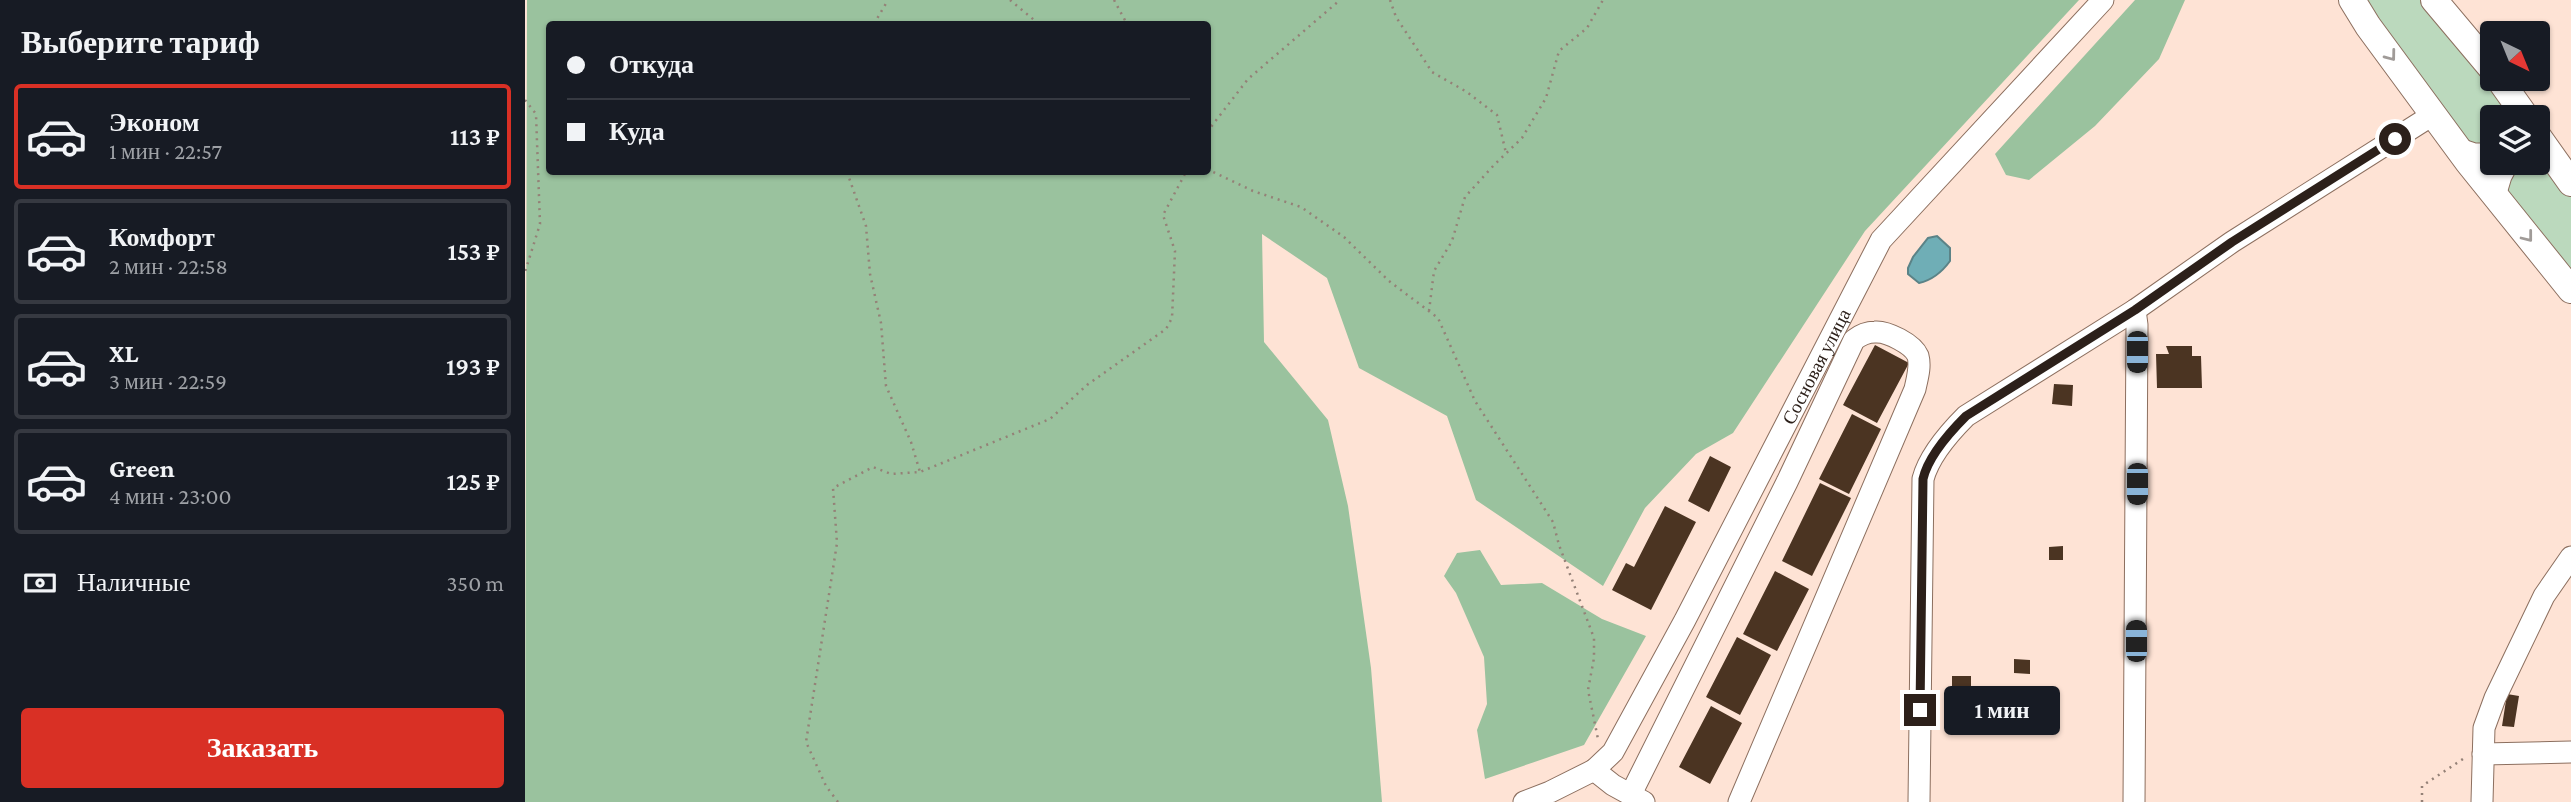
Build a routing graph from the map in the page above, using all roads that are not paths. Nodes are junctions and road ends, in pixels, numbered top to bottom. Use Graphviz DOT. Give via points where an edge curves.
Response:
graph roads {
  1 [pos="2103,0"];
  2 [pos="2352,0"];
  3 [pos="2434,0"];
  4 [pos="2480,55"];
  5 [pos="2434,114"];
  6 [pos="2459,149"];
  7 [pos="2480,155"];
  8 [pos="2550,157"];
  9 [pos="2502,175"];
  10 [pos="2571,183"];
  11 [pos="2495,196"];
  12 [pos="2571,290"];
  13 [pos="2135,310"];
  14 [pos="2571,557"];
  15 [pos="2484,750"];
  16 [pos="2571,752"];
  17 [pos="1595,769"];
  18 [pos="1637,798"];
  19 [pos="1524,802"];
  20 [pos="1739,802"];
  21 [pos="1919,802"];
  22 [pos="2134,802"];
  23 [pos="2482,802"];
  1 -- 17 [label="street, Сосновая улица" via="1881,240 1621,742"];
  2 -- 5 [label="main road, one-way"];
  3 -- 4 [label="main road"];
  5 -- 6 [label="main road"];
  5 -- 13 [label="street" via="2232,242"];
  6 -- 7 [label="street"];
  6 -- 11 [label="main road"];
  8 -- 10 [label="main road"];
  9 -- 11 [label="street"];
  11 -- 12 [label="main road, one-way"];
  13 -- 21 [label="street" via="1966,416 1925,471"];
  13 -- 22 [label="street"];
  14 -- 15 [label="street" via="2545,596 2495,698 2484,728"];
  15 -- 16 [label="street"];
  15 -- 23 [label="street"];
  17 -- 18 [label="street"];
  17 -- 19 [label="street"];
  18 -- 20 [label="street" via="1854,340 1876,331 1912,347 1919,368 1915,389"];
}
